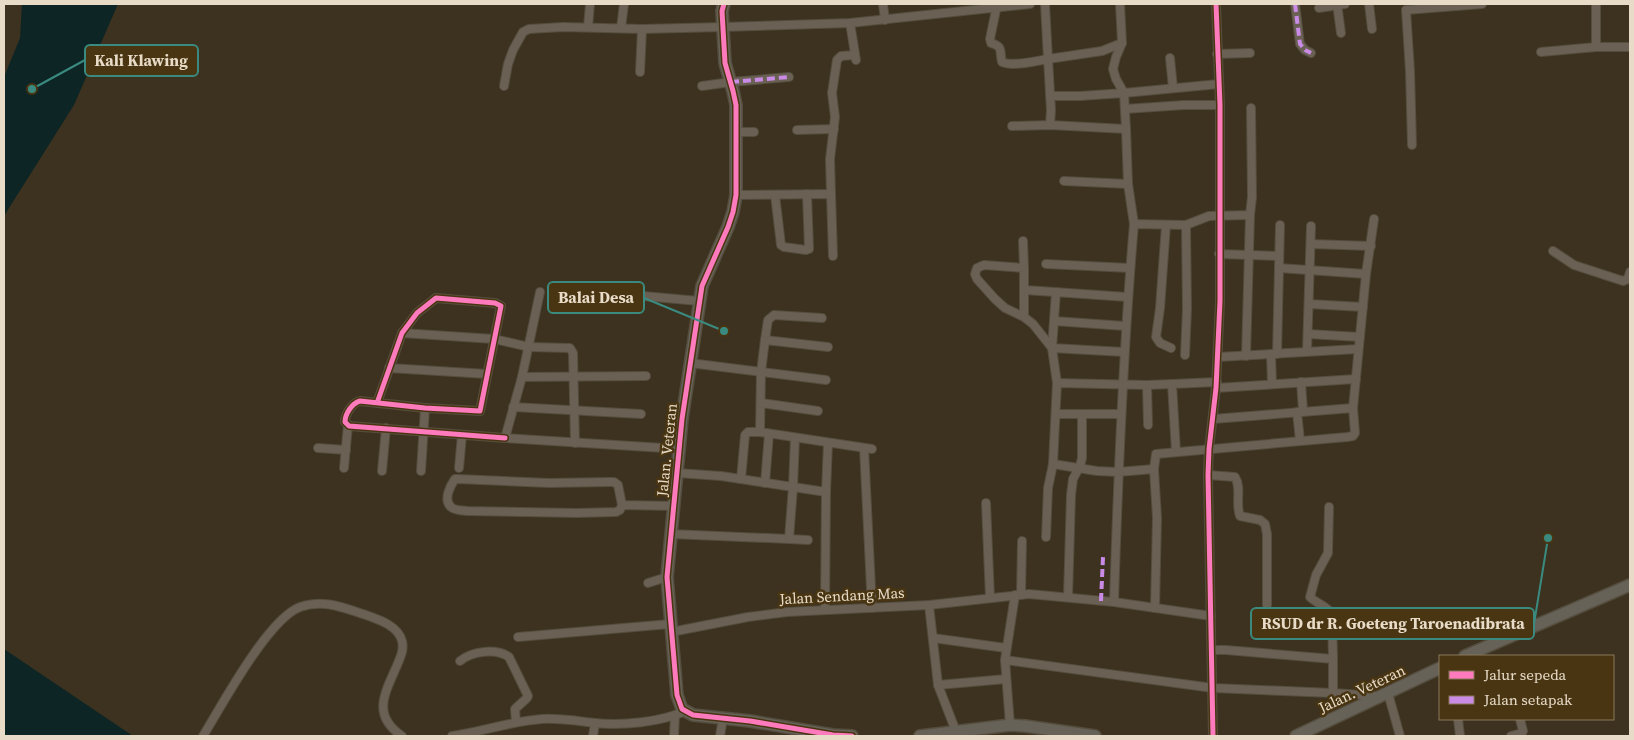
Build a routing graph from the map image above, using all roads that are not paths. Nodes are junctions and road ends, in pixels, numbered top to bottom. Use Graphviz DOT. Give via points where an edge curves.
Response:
graph roads {
  1 [pos="590,4"];
  2 [pos="624,4"];
  3 [pos="724,4"];
  4 [pos="883,4"];
  5 [pos="948,4"];
  6 [pos="1030,4"];
  7 [pos="1045,4"];
  8 [pos="1120,4"];
  9 [pos="1216,4"];
  10 [pos="1295,4"];
  11 [pos="1340,4"];
  12 [pos="1369,4"];
  13 [pos="1482,4"];
  14 [pos="1596,4"];
  15 [pos="997,6"];
  16 [pos="1406,7"];
  17 [pos="1319,8"];
  18 [pos="948,13"];
  19 [pos="885,20"];
  20 [pos="850,22"];
  21 [pos="588,27"];
  22 [pos="723,27"];
  23 [pos="621,28"];
  24 [pos="642,29"];
  25 [pos="1372,29"];
  26 [pos="1341,32"];
  27 [pos="1122,43"];
  28 [pos="1596,47"];
  29 [pos="1630,47"];
  30 [pos="1541,52"];
  31 [pos="1250,53"];
  32 [pos="1311,53"];
  33 [pos="1217,54"];
  34 [pos="1170,58"];
  35 [pos="1048,59"];
  36 [pos="640,72"];
  37 [pos="789,77"];
  38 [pos="731,82"];
  39 [pos="1219,84"];
  40 [pos="504,86"];
  41 [pos="702,86"];
  42 [pos="1173,88"];
  43 [pos="1124,93"];
  44 [pos="1050,96"];
  45 [pos="1220,105"];
  46 [pos="1251,108"];
  47 [pos="1125,109"];
  48 [pos="1050,125"];
  49 [pos="1012,126"];
  50 [pos="834,129"];
  51 [pos="1126,129"];
  52 [pos="798,130"];
  53 [pos="735,132"];
  54 [pos="754,132"];
  55 [pos="1412,145"];
  56 [pos="1064,181"];
  57 [pos="1128,184"];
  58 [pos="806,194"];
  59 [pos="830,194"];
  60 [pos="736,195"];
  61 [pos="776,195"];
  62 [pos="1250,215"];
  63 [pos="1220,216"];
  64 [pos="1374,219"];
  65 [pos="1134,224"];
  66 [pos="1166,225"];
  67 [pos="1186,225"];
  68 [pos="1280,225"];
  69 [pos="1311,226"];
  70 [pos="1023,241"];
  71 [pos="1310,244"];
  72 [pos="1371,246"];
  73 [pos="1553,251"];
  74 [pos="1219,254"];
  75 [pos="1249,255"];
  76 [pos="833,256"];
  77 [pos="1279,256"];
  78 [pos="1046,264"];
  79 [pos="1024,268"];
  80 [pos="1130,268"];
  81 [pos="1279,268"];
  82 [pos="1310,270"];
  83 [pos="1630,272"];
  84 [pos="1366,274"];
  85 [pos="1025,290"];
  86 [pos="540,292"];
  87 [pos="1056,292"];
  88 [pos="643,296"];
  89 [pos="1127,296"];
  90 [pos="699,301"];
  91 [pos="1309,304"];
  92 [pos="1363,307"];
  93 [pos="1024,317"];
  94 [pos="822,318"];
  95 [pos="1054,321"];
  96 [pos="1125,326"];
  97 [pos="402,332"];
  98 [pos="1308,334"];
  99 [pos="1360,337"];
  100 [pos="494,340"];
  101 [pos="765,340"];
  102 [pos="528,347"];
  103 [pos="828,347"];
  104 [pos="1052,348"];
  105 [pos="1171,348"];
  106 [pos="1358,349"];
  107 [pos="1307,351"];
  108 [pos="1124,352"];
  109 [pos="1274,354"];
  110 [pos="1185,355"];
  111 [pos="1246,356"];
  112 [pos="1218,357"];
  113 [pos="690,363"];
  114 [pos="389,368"];
  115 [pos="761,372"];
  116 [pos="487,374"];
  117 [pos="646,376"];
  118 [pos="522,377"];
  119 [pos="574,377"];
  120 [pos="1356,378"];
  121 [pos="826,380"];
  122 [pos="1057,382"];
  123 [pos="1301,382"];
  124 [pos="1172,384"];
  125 [pos="1272,384"];
  126 [pos="1122,385"];
  127 [pos="1217,385"];
  128 [pos="1147,386"];
  129 [pos="377,403"];
  130 [pos="761,403"];
  131 [pos="513,407"];
  132 [pos="425,408"];
  133 [pos="1352,408"];
  134 [pos="575,411"];
  135 [pos="818,411"];
  136 [pos="1300,412"];
  137 [pos="641,414"];
  138 [pos="1056,414"];
  139 [pos="1082,414"];
  140 [pos="1121,414"];
  141 [pos="1212,419"];
  142 [pos="348,425"];
  143 [pos="1148,425"];
  144 [pos="386,428"];
  145 [pos="424,431"];
  146 [pos="760,432"];
  147 [pos="769,434"];
  148 [pos="462,435"];
  149 [pos="505,438"];
  150 [pos="795,438"];
  151 [pos="1300,441"];
  152 [pos="575,443"];
  153 [pos="828,443"];
  154 [pos="318,448"];
  155 [pos="680,449"];
  156 [pos="1209,449"];
  157 [pos="346,450"];
  158 [pos="1176,452"];
  159 [pos="1053,464"];
  160 [pos="344,468"];
  161 [pos="460,468"];
  162 [pos="1078,468"];
  163 [pos="1154,469"];
  164 [pos="421,470"];
  165 [pos="382,471"];
  166 [pos="1118,472"];
  167 [pos="677,473"];
  168 [pos="1208,475"];
  169 [pos="742,479"];
  170 [pos="766,483"];
  171 [pos="793,487"];
  172 [pos="826,492"];
  173 [pos="986,503"];
  174 [pos="622,504"];
  175 [pos="674,506"];
  176 [pos="1329,508"];
  177 [pos="671,534"];
  178 [pos="1046,537"];
  179 [pos="788,539"];
  180 [pos="808,540"];
  181 [pos="1022,541"];
  182 [pos="667,577"];
  183 [pos="648,583"];
  184 [pos="1630,584"];
  185 [pos="1018,595"];
  186 [pos="1068,597"];
  187 [pos="990,598"];
  188 [pos="1114,602"];
  189 [pos="930,605"];
  190 [pos="1267,605"];
  191 [pos="872,608"];
  192 [pos="1155,608"];
  193 [pos="825,610"];
  194 [pos="1211,616"];
  195 [pos="671,628"];
  196 [pos="518,637"];
  197 [pos="933,638"];
  198 [pos="1006,648"];
  199 [pos="1212,650"];
  200 [pos="1467,655"];
  201 [pos="1332,659"];
  202 [pos="1005,660"];
  203 [pos="460,661"];
  204 [pos="1439,668"];
  205 [pos="1006,679"];
  206 [pos="938,685"];
  207 [pos="1213,688"];
  208 [pos="1333,693"];
  209 [pos="1384,695"];
  210 [pos="680,713"];
  211 [pos="724,718"];
  212 [pos="1458,720"];
  213 [pos="1520,720"];
  214 [pos="516,722"];
  215 [pos="595,723"];
  216 [pos="1010,726"];
  217 [pos="957,734"];
  218 [pos="203,736"];
  219 [pos="402,736"];
  220 [pos="452,736"];
  221 [pos="593,736"];
  222 [pos="674,736"];
  223 [pos="720,736"];
  224 [pos="833,736"];
  225 [pos="852,736"];
  226 [pos="920,736"];
  227 [pos="1095,736"];
  228 [pos="1213,736"];
  229 [pos="1296,736"];
  230 [pos="1400,736"];
  231 [pos="1460,736"];
  232 [pos="1511,736"];
  1 -- 21 [label="street"];
  2 -- 23 [label="street"];
  3 -- 22 [label="street, Jalan. Veteran"];
  4 -- 19 [label="street"];
  5 -- 18 [label="street"];
  6 -- 15 [label="street"];
  7 -- 35 [label="street"];
  8 -- 27 [label="street"];
  9 -- 33 [label="street"];
  10 -- 32 [label="street" via="1300,44"];
  11 -- 17 [label="street"];
  11 -- 26 [label="street"];
  12 -- 25 [label="street"];
  13 -- 16 [label="street"];
  14 -- 28 [label="street"];
  15 -- 18 [label="street"];
  15 -- 35 [label="street" via="990,39 1000,48 1002,62 1015,64"];
  16 -- 55 [label="street"];
  18 -- 19 [label="street"];
  19 -- 20 [label="street"];
  20 -- 22 [label="street"];
  20 -- 50 [label="street" via="856,58 841,56 837,60 832,93"];
  21 -- 23 [label="street"];
  21 -- 40 [label="street" via="538,28 523,32 508,64"];
  22 -- 24 [label="street"];
  22 -- 38 [label="street, Jalan. Veteran" via="725,63"];
  23 -- 24 [label="street"];
  24 -- 36 [label="street"];
  27 -- 35 [label="street" via="1102,52"];
  27 -- 43 [label="street" via="1114,69"];
  28 -- 29 [label="street"];
  28 -- 30 [label="street"];
  31 -- 33 [label="street"];
  33 -- 39 [label="street"];
  34 -- 42 [label="street"];
  35 -- 44 [label="street"];
  37 -- 38 [label="street"];
  38 -- 41 [label="street"];
  38 -- 53 [label="street, Jalan. Veteran" via="736,105"];
  39 -- 42 [label="street"];
  39 -- 45 [label="street"];
  42 -- 43 [label="street"];
  43 -- 44 [label="street"];
  43 -- 47 [label="street"];
  44 -- 48 [label="street"];
  45 -- 47 [label="street"];
  45 -- 63 [label="street"];
  46 -- 62 [label="street"];
  47 -- 51 [label="street"];
  48 -- 49 [label="street"];
  48 -- 51 [label="street"];
  50 -- 52 [label="street"];
  50 -- 59 [label="street"];
  51 -- 57 [label="street"];
  53 -- 54 [label="street"];
  53 -- 60 [label="street, Jalan. Veteran"];
  56 -- 57 [label="street"];
  57 -- 65 [label="street"];
  58 -- 59 [label="street"];
  58 -- 61 [label="street"];
  58 -- 61 [label="street" via="806,250 781,245"];
  59 -- 76 [label="street"];
  60 -- 61 [label="street"];
  60 -- 90 [label="street, Jalan. Veteran" via="728,227 705,277"];
  62 -- 63 [label="street"];
  62 -- 75 [label="street"];
  63 -- 67 [label="street" via="1209,216"];
  63 -- 74 [label="street"];
  64 -- 72 [label="street"];
  65 -- 66 [label="street"];
  65 -- 80 [label="street"];
  66 -- 67 [label="street"];
  66 -- 105 [label="street" via="1156,337"];
  67 -- 110 [label="street"];
  68 -- 77 [label="street"];
  69 -- 71 [label="street"];
  70 -- 79 [label="street"];
  71 -- 72 [label="street"];
  71 -- 82 [label="street"];
  72 -- 84 [label="street"];
  73 -- 83 [label="street" via="1574,265 1623,281 1628,279"];
  74 -- 75 [label="street"];
  74 -- 112 [label="street"];
  75 -- 77 [label="street"];
  75 -- 111 [label="street"];
  77 -- 81 [label="street"];
  78 -- 80 [label="street"];
  79 -- 85 [label="street"];
  79 -- 93 [label="street" via="982,266 977,268 976,274 1000,304"];
  80 -- 89 [label="street"];
  81 -- 82 [label="street"];
  81 -- 109 [label="street"];
  82 -- 84 [label="street"];
  82 -- 91 [label="street"];
  84 -- 92 [label="street"];
  85 -- 87 [label="street"];
  85 -- 93 [label="street"];
  86 -- 102 [label="street"];
  87 -- 89 [label="street"];
  87 -- 95 [label="street"];
  88 -- 90 [label="street"];
  89 -- 96 [label="street"];
  90 -- 113 [label="street, Jalan. Veteran"];
  91 -- 92 [label="street"];
  91 -- 98 [label="street"];
  92 -- 99 [label="street"];
  93 -- 104 [label="street"];
  94 -- 101 [label="street" via="772,316 768,320"];
  95 -- 96 [label="street"];
  95 -- 104 [label="street"];
  96 -- 108 [label="street"];
  97 -- 100 [label="street"];
  97 -- 100 [label="street" via="417,313 436,298 495,303 501,306"];
  97 -- 114 [label="street"];
  98 -- 99 [label="street"];
  98 -- 107 [label="street"];
  99 -- 106 [label="street"];
  100 -- 102 [label="street"];
  100 -- 116 [label="street"];
  101 -- 103 [label="street"];
  101 -- 115 [label="street"];
  102 -- 118 [label="street"];
  102 -- 119 [label="street" via="570,348"];
  104 -- 108 [label="street"];
  104 -- 122 [label="street"];
  106 -- 107 [label="street"];
  106 -- 120 [label="street"];
  107 -- 109 [label="street"];
  108 -- 126 [label="street"];
  109 -- 111 [label="street"];
  109 -- 125 [label="street"];
  111 -- 112 [label="street"];
  112 -- 127 [label="street"];
  113 -- 115 [label="street"];
  113 -- 155 [label="street, Jalan. Veteran"];
  114 -- 116 [label="street"];
  114 -- 129 [label="street"];
  115 -- 121 [label="street"];
  115 -- 130 [label="street"];
  116 -- 132 [label="street" via="480,411"];
  117 -- 119 [label="street"];
  118 -- 119 [label="street"];
  118 -- 131 [label="street"];
  119 -- 134 [label="street"];
  120 -- 123 [label="street"];
  120 -- 133 [label="street"];
  122 -- 126 [label="street"];
  122 -- 138 [label="street"];
  123 -- 125 [label="street"];
  123 -- 136 [label="street"];
  124 -- 127 [label="street"];
  124 -- 128 [label="street"];
  124 -- 158 [label="street"];
  125 -- 127 [label="street"];
  126 -- 128 [label="street"];
  126 -- 140 [label="street"];
  127 -- 141 [label="street"];
  128 -- 143 [label="street"];
  129 -- 132 [label="street"];
  129 -- 142 [label="street" via="354,403 345,418"];
  130 -- 135 [label="street"];
  130 -- 146 [label="street"];
  131 -- 134 [label="street"];
  131 -- 149 [label="street"];
  132 -- 145 [label="street"];
  133 -- 136 [label="street"];
  133 -- 151 [label="street" via="1353,436"];
  134 -- 137 [label="street"];
  134 -- 152 [label="street"];
  136 -- 141 [label="street"];
  136 -- 151 [label="street"];
  138 -- 139 [label="street"];
  138 -- 159 [label="street"];
  139 -- 140 [label="street"];
  139 -- 162 [label="street" via="1082,458"];
  140 -- 166 [label="street"];
  141 -- 156 [label="street"];
  142 -- 144 [label="street"];
  142 -- 157 [label="street"];
  144 -- 145 [label="street"];
  144 -- 165 [label="street"];
  145 -- 148 [label="street"];
  145 -- 164 [label="street"];
  146 -- 147 [label="street"];
  146 -- 169 [label="street" via="745,435"];
  147 -- 150 [label="street"];
  147 -- 170 [label="street"];
  148 -- 149 [label="street"];
  148 -- 161 [label="street"];
  149 -- 152 [label="street"];
  150 -- 153 [label="street"];
  150 -- 171 [label="street"];
  151 -- 156 [label="street"];
  152 -- 155 [label="street"];
  153 -- 172 [label="street"];
  153 -- 191 [label="street" via="868,449"];
  154 -- 157 [label="street"];
  155 -- 167 [label="street, Jalan. Veteran"];
  156 -- 158 [label="street"];
  156 -- 168 [label="street"];
  157 -- 160 [label="street"];
  158 -- 163 [label="street" via="1156,454"];
  159 -- 162 [label="street"];
  159 -- 178 [label="street" via="1048,488"];
  162 -- 166 [label="street"];
  162 -- 186 [label="street" via="1071,495"];
  163 -- 166 [label="street"];
  163 -- 192 [label="street" via="1157,518"];
  166 -- 188 [label="street"];
  167 -- 169 [label="street"];
  167 -- 175 [label="street, Jalan. Veteran"];
  168 -- 190 [label="street" via="1235,477 1240,516 1265,524"];
  168 -- 194 [label="street"];
  169 -- 170 [label="street"];
  170 -- 171 [label="street"];
  171 -- 172 [label="street"];
  171 -- 179 [label="street"];
  172 -- 193 [label="street"];
  173 -- 187 [label="street"];
  174 -- 174 [label="street" via="618,511 607,512 467,511 451,507 448,496 451,485 458,479 614,482 618,485"];
  174 -- 175 [label="street"];
  175 -- 177 [label="street, Jalan. Veteran"];
  176 -- 201 [label="street" via="1328,553 1316,575 1310,597 1332,614"];
  177 -- 179 [label="street"];
  177 -- 182 [label="street, Jalan. Veteran"];
  179 -- 180 [label="street"];
  181 -- 185 [label="street"];
  182 -- 183 [label="street"];
  182 -- 195 [label="street, Jalan. Veteran"];
  184 -- 200 [label="street"];
  185 -- 186 [label="street, Jalan Sendang Mas"];
  185 -- 187 [label="street, Jalan Sendang Mas"];
  185 -- 198 [label="street"];
  186 -- 188 [label="street, Jalan Sendang Mas"];
  187 -- 189 [label="street, Jalan Sendang Mas"];
  188 -- 192 [label="street, Jalan Sendang Mas"];
  189 -- 191 [label="street, Jalan Sendang Mas"];
  189 -- 197 [label="street"];
  191 -- 193 [label="street, Jalan Sendang Mas"];
  192 -- 194 [label="street, Jalan Sendang Mas"];
  193 -- 195 [label="street, Jalan Sendang Mas"];
  194 -- 199 [label="street"];
  195 -- 196 [label="street, Jalan Sendang Mas"];
  195 -- 210 [label="street, Jalan. Veteran"];
  197 -- 198 [label="street"];
  197 -- 206 [label="street"];
  198 -- 202 [label="street"];
  199 -- 201 [label="street"];
  199 -- 207 [label="street"];
  201 -- 208 [label="street"];
  202 -- 205 [label="street"];
  202 -- 207 [label="street"];
  203 -- 214 [label="street" via="485,652 498,652 509,657 528,696 515,710"];
  204 -- 209 [label="street, Jalan. Veteran"];
  205 -- 206 [label="street"];
  205 -- 216 [label="street"];
  206 -- 217 [label="street"];
  207 -- 208 [label="street"];
  207 -- 228 [label="street"];
  208 -- 209 [label="street"];
  209 -- 229 [label="street, Jalan. Veteran"];
  209 -- 230 [label="street"];
  210 -- 211 [label="street"];
  210 -- 215 [label="street" via="644,721"];
  210 -- 222 [label="street"];
  211 -- 223 [label="street"];
  211 -- 224 [label="street"];
  212 -- 231 [label="street"];
  213 -- 232 [label="street" via="1522,733"];
  214 -- 215 [label="street" via="560,719"];
  214 -- 220 [label="street"];
  215 -- 221 [label="street"];
  216 -- 217 [label="street"];
  216 -- 227 [label="street"];
  217 -- 226 [label="street"];
  218 -- 219 [label="street" via="276,625 300,607 323,603 384,623 400,637 403,649 383,699 383,712 390,727"];
  224 -- 225 [label="street"];
}
